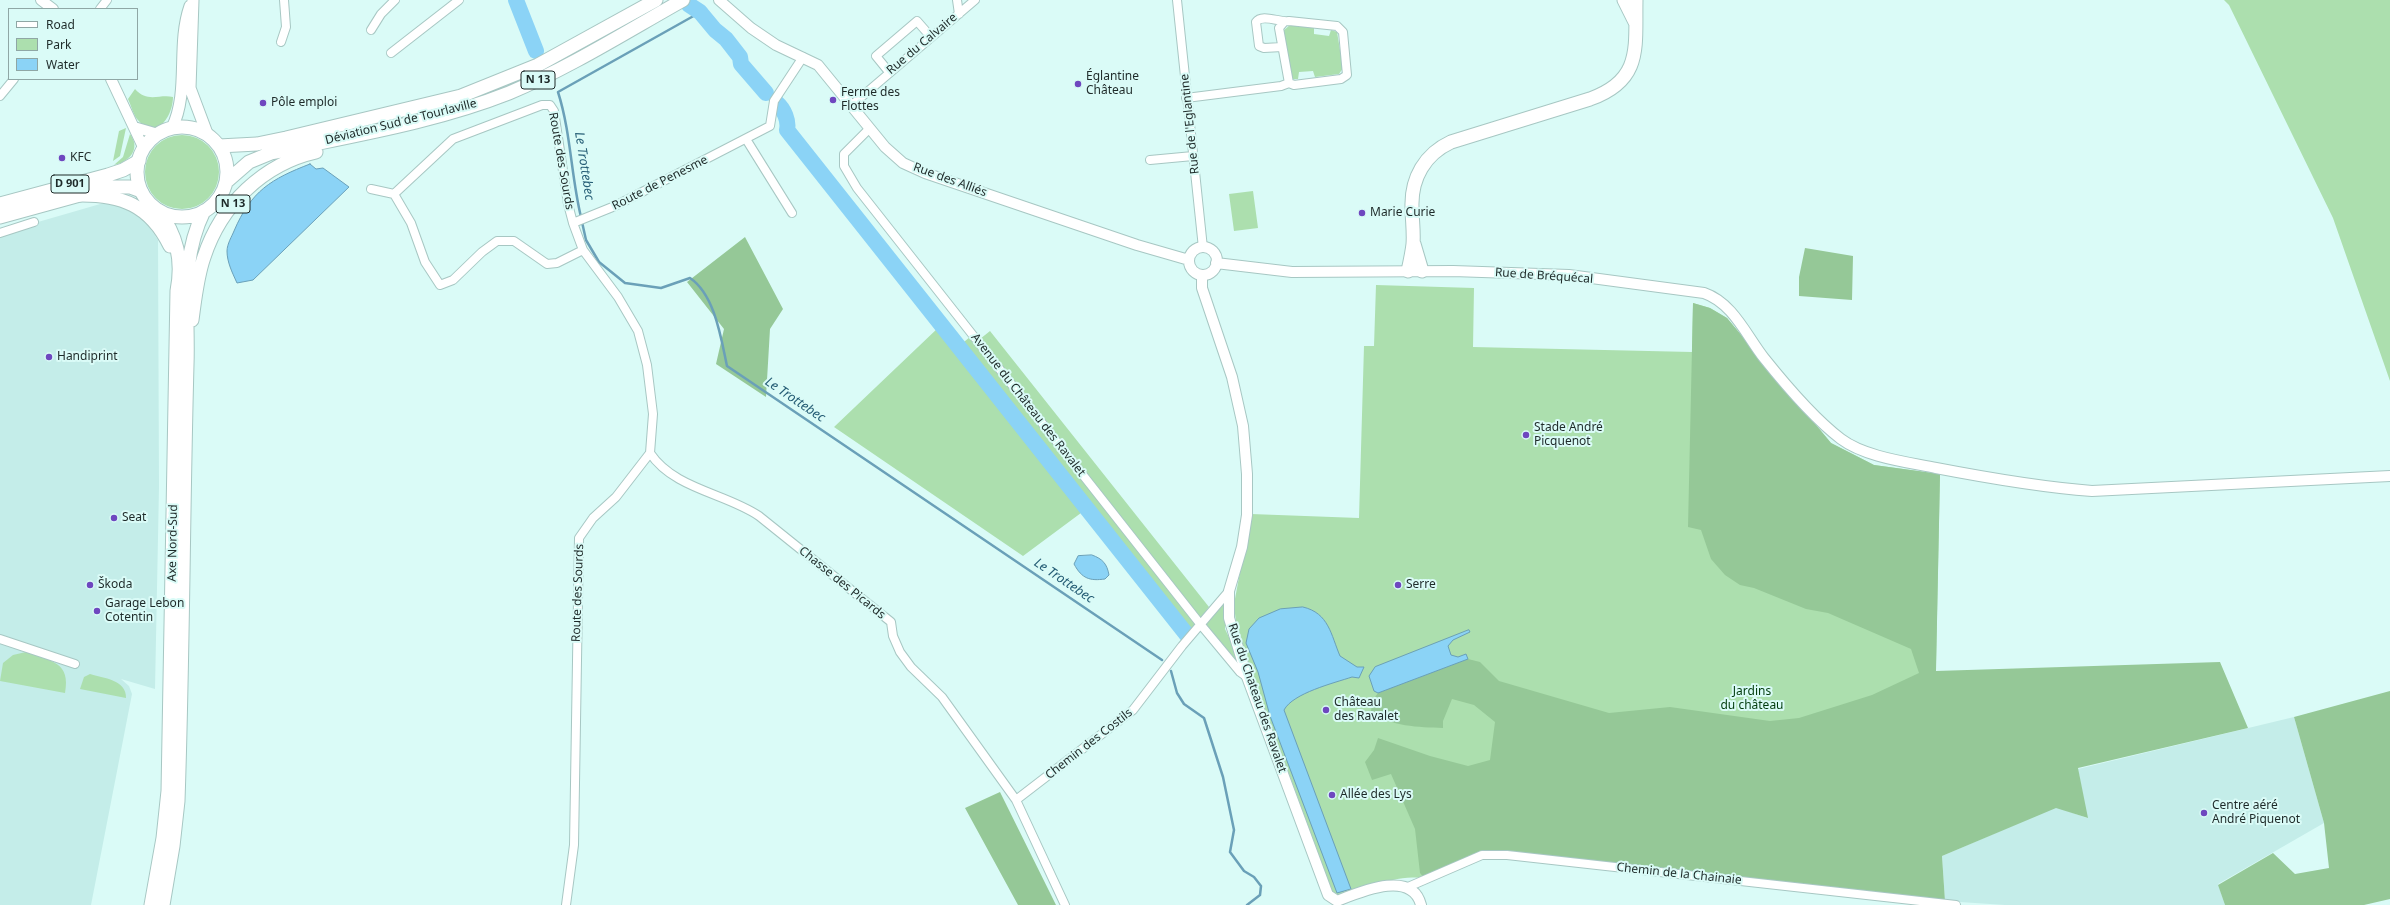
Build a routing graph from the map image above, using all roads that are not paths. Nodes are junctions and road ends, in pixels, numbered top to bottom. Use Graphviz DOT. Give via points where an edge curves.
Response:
graph roads {
  1 [pos="41,0"];
  2 [pos="107,0"];
  3 [pos="193,0"];
  4 [pos="284,0"];
  5 [pos="395,0"];
  6 [pos="459,0"];
  7 [pos="656,0"];
  8 [pos="683,0"];
  9 [pos="719,0"];
  10 [pos="957,0"];
  11 [pos="975,0"];
  12 [pos="1176,0"];
  13 [pos="1624,0"];
  14 [pos="1636,0"];
  15 [pos="52,8"];
  16 [pos="101,8"];
  17 [pos="959,14"];
  18 [pos="1284,22"];
  19 [pos="1636,24"];
  20 [pos="371,30"];
  21 [pos="931,37"];
  22 [pos="281,42"];
  23 [pos="1282,47"];
  24 [pos="391,53"];
  25 [pos="803,57"];
  26 [pos="889,72"];
  27 [pos="13,80"];
  28 [pos="111,80"];
  29 [pos="1289,83"];
  30 [pos="0,96"];
  31 [pos="1186,98"];
  32 [pos="852,105"];
  33 [pos="134,127"];
  34 [pos="172,128"];
  35 [pos="869,128"];
  36 [pos="380,130"];
  37 [pos="158,134"];
  38 [pos="208,136"];
  39 [pos="746,139"];
  40 [pos="219,146"];
  41 [pos="141,155"];
  42 [pos="1193,156"];
  43 [pos="1150,160"];
  44 [pos="226,182"];
  45 [pos="371,189"];
  46 [pos="141,191"];
  47 [pos="394,194"];
  48 [pos="77,195"];
  49 [pos="0,204"];
  50 [pos="158,210"];
  51 [pos="204,211"];
  52 [pos="792,213"];
  53 [pos="0,217"];
  54 [pos="34,222"];
  55 [pos="573,223"];
  56 [pos="0,233"];
  57 [pos="1413,243"];
  58 [pos="1203,248"];
  59 [pos="583,250"];
  60 [pos="1189,260"];
  61 [pos="1216,264"];
  62 [pos="1408,271"];
  63 [pos="1422,271"];
  64 [pos="1202,275"];
  65 [pos="177,290"];
  66 [pos="188,363"];
  67 [pos="650,453"];
  68 [pos="2390,476"];
  69 [pos="1229,591"];
  70 [pos="1201,625"];
  71 [pos="0,639"];
  72 [pos="75,664"];
  73 [pos="1247,678"];
  74 [pos="1016,800"];
  75 [pos="1408,887"];
  76 [pos="151,905"];
  77 [pos="163,905"];
  78 [pos="566,905"];
  79 [pos="1065,905"];
  80 [pos="1421,905"];
  81 [pos="1956,905"];
  1 -- 15 [label="street"];
  2 -- 16 [label="street"];
  3 -- 34 [label="main road" via="184,28 178,114"];
  3 -- 38 [label="main road" via="190,88"];
  4 -- 22 [label="street" via="286,28"];
  5 -- 20 [label="street"];
  6 -- 24 [label="street"];
  7 -- 40 [label="main road, Déviation Sud de Tourlaville / N 13" via="538,65 461,96 257,144"];
  8 -- 36 [label="main road, Déviation Sud de Tourlaville / N 13" via="544,77 509,93 462,110"];
  9 -- 25 [label="street, Rue des Alliés" via="751,28 776,45"];
  10 -- 17 [label="street"];
  11 -- 17 [label="street, Rue du Calvaire"];
  12 -- 31 [label="street, Rue de l'Eglantine"];
  13 -- 19 [label="main road"];
  14 -- 19 [label="main road"];
  17 -- 21 [label="street, Rue du Calvaire"];
  18 -- 23 [label="street" via="1279,28"];
  18 -- 23 [label="street" via="1261,18 1256,22 1260,46"];
  18 -- 29 [label="street" via="1340,28 1343,32 1348,72 1340,79 1294,85"];
  19 -- 57 [label="main road" via="1634,61 1625,76 1611,90 1590,99 1451,142 1433,153 1421,169 1414,187"];
  21 -- 26 [label="street, Rue du Calvaire"];
  21 -- 26 [label="street" via="917,21 876,56"];
  23 -- 29 [label="street"];
  25 -- 32 [label="street, Rue des Alliés" via="818,65"];
  25 -- 39 [label="street, Route de Penesme" via="774,101 770,126"];
  26 -- 32 [label="street, Rue du Calvaire"];
  27 -- 30 [label="street"];
  28 -- 33 [label="street"];
  29 -- 31 [label="street"];
  31 -- 42 [label="street, Rue de l'Eglantine"];
  32 -- 35 [label="street, Rue des Alliés"];
  33 -- 37 [label="street"];
  33 -- 41 [label="street"];
  34 -- 37 [label="main road"];
  34 -- 38 [label="main road" via="191,128"];
  35 -- 60 [label="street, Rue des Alliés" via="897,159 925,173"];
  35 -- 70 [label="street, Avenue du Château des Ravalet" via="844,154 847,172"];
  36 -- 44 [label="main road, Déviation Sud de Tourlaville / N 13" via="264,155 241,167"];
  36 -- 66 [label="main road, N 13" via="368,139 300,156 280,165 250,186 237,199 218,226 204,256 196,287"];
  37 -- 41 [label="main road"];
  38 -- 40 [label="main road"];
  39 -- 52 [label="street"];
  39 -- 55 [label="street, Route de Penesme" via="586,219"];
  40 -- 44 [label="main road" via="225,158"];
  41 -- 46 [label="main road" via="138,181"];
  41 -- 49 [label="main road, D 901" via="113,173"];
  42 -- 43 [label="street"];
  42 -- 58 [label="street, Rue de l'Eglantine"];
  44 -- 51 [label="main road" via="214,203"];
  45 -- 47 [label="street"];
  46 -- 48 [label="main road, D 901" via="116,186"];
  46 -- 50 [label="main road"];
  47 -- 55 [label="street, Route des Sourds" via="453,139 542,105 550,105 554,111"];
  47 -- 59 [label="street" via="411,223 425,262 440,285 453,280 497,241 514,241 547,264 557,263"];
  48 -- 53 [label="main road, D 901"];
  48 -- 65 [label="main road" via="116,198 138,207 152,219 170,246"];
  50 -- 51 [label="main road" via="181,217"];
  50 -- 65 [label="main road, Axe Nord-Sud" via="168,223 178,246 180,276"];
  51 -- 66 [label="main road, Axe Nord-Sud / N 13" via="195,234 185,288"];
  54 -- 56 [label="street"];
  55 -- 59 [label="street, Route des Sourds"];
  57 -- 62 [label="main road"];
  57 -- 63 [label="main road"];
  58 -- 60 [label="street" via="1195,250"];
  58 -- 61 [label="street" via="1213,252"];
  59 -- 67 [label="street, Route des Sourds" via="618,297 638,331 647,365 653,414"];
  60 -- 64 [label="street" via="1194,272"];
  61 -- 62 [label="street, Rue de Bréquécal" via="1292,272"];
  61 -- 64 [label="street" via="1210,273"];
  62 -- 63 [label="street, Rue de Bréquécal"];
  63 -- 68 [label="street, Rue de Bréquécal" via="1569,275 1713,296 1729,309 1764,357 1817,416 1842,440 1881,458 2044,488 2092,491"];
  64 -- 69 [label="street, Rue du Chateau des Ravalet" via="1202,288 1232,377 1243,426 1247,515 1242,547"];
  65 -- 76 [label="main road, Axe Nord-Sud" via="168,791"];
  66 -- 77 [label="main road, Axe Nord-Sud / N 13" via="183,456 178,801"];
  67 -- 74 [label="street, Chasse des Picards" via="656,462 682,481 746,507 760,516 881,613 890,622 900,652 911,667 942,697"];
  67 -- 78 [label="street, Route des Sourds" via="616,497 593,518 579,538 574,845"];
  69 -- 70 [label="street, Chemin des Costils"];
  69 -- 73 [label="street, Rue du Chateau des Ravalet" via="1229,618"];
  70 -- 73 [label="street, Avenue du Château des Ravalet"];
  70 -- 74 [label="street, Chemin des Costils" via="1133,710"];
  71 -- 72 [label="street"];
  73 -- 75 [label="street, Rue du Chateau des Ravalet" via="1328,895 1337,901 1376,888 1398,885"];
  74 -- 79 [label="street"];
  75 -- 80 [label="street" via="1419,897"];
  75 -- 81 [label="street, Chemin de la Chainaie" via="1482,855 1507,855"];
}
